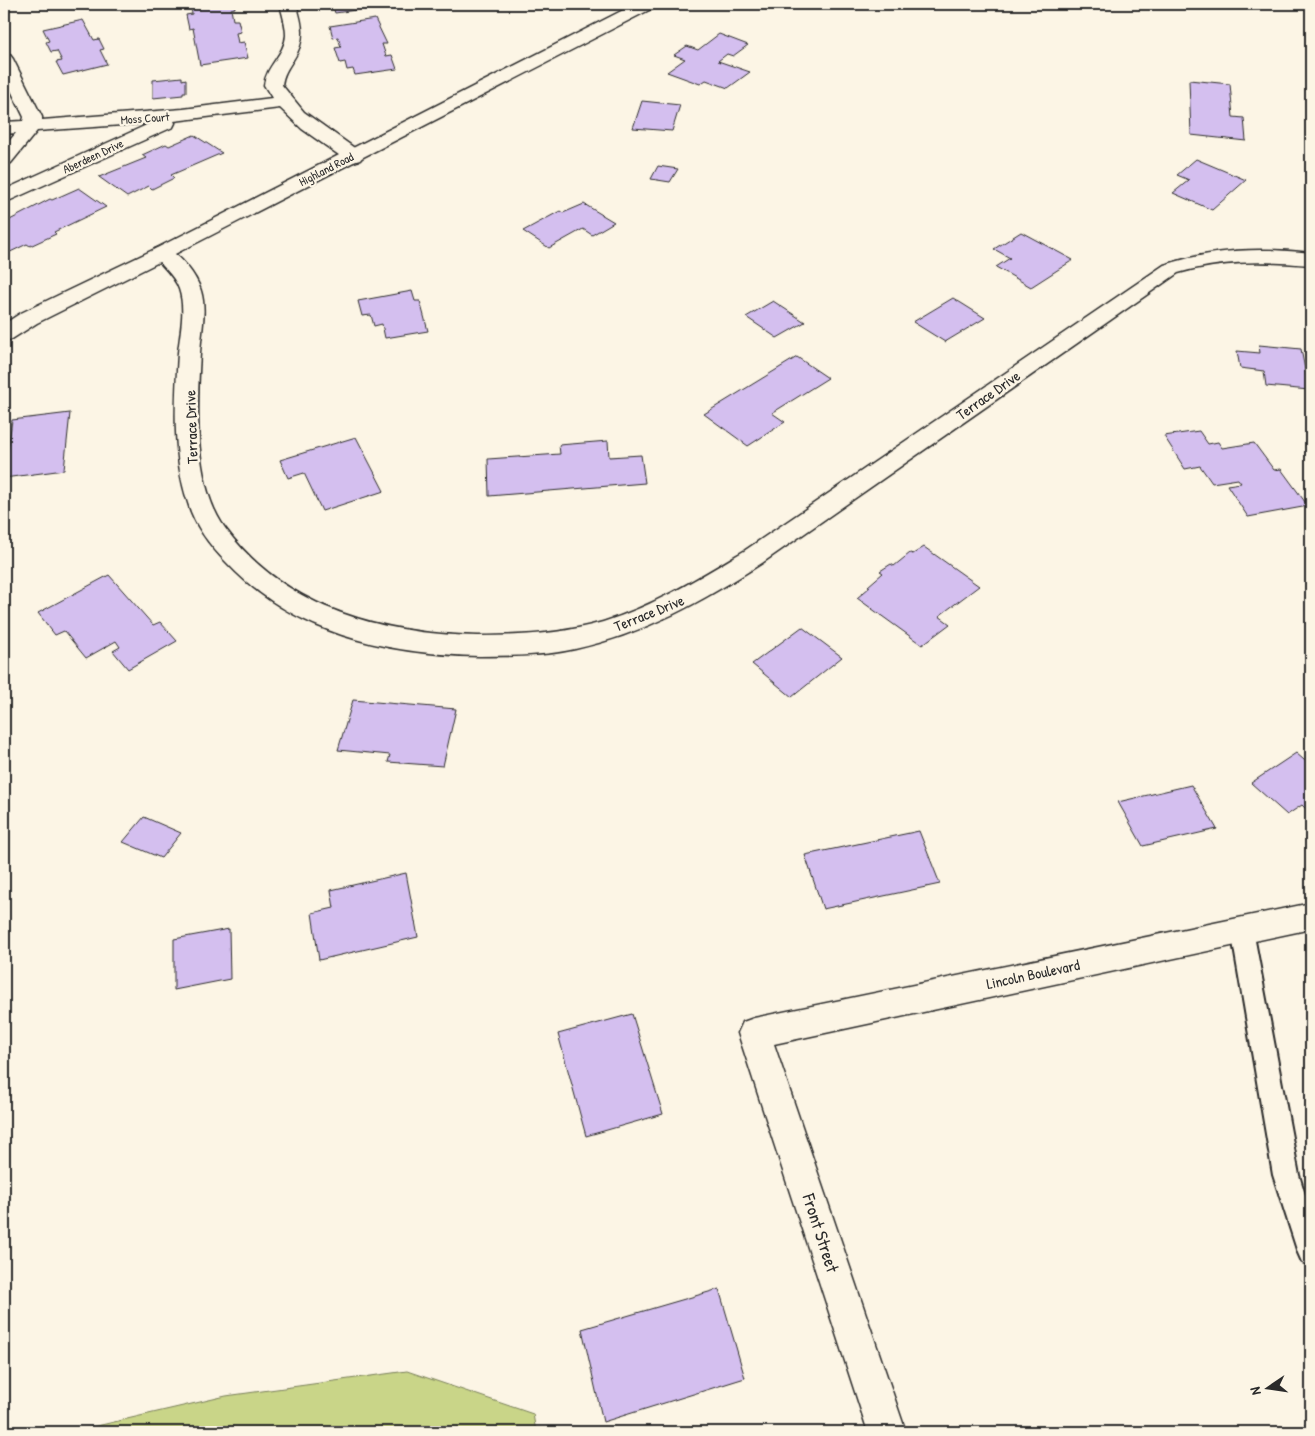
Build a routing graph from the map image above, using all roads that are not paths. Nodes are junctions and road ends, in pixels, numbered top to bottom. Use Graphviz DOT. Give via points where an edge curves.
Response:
graph roads {
  1 [pos="288,4"];
  2 [pos="641,5"];
  3 [pos="4,59"];
  4 [pos="285,102"];
  5 [pos="183,114"];
  6 [pos="31,126"];
  7 [pos="4,128"];
  8 [pos="353,156"];
  9 [pos="4,159"];
  10 [pos="4,197"];
  11 [pos="162,253"];
  12 [pos="1311,259"];
  13 [pos="4,334"];
  14 [pos="1311,916"];
  15 [pos="1242,930"];
  16 [pos="754,1033"];
  17 [pos="1311,1253"];
  18 [pos="887,1432"];
  1 -- 4 [label="street" via="295,38 273,82"];
  2 -- 8 [label="street, Highland Road"];
  3 -- 6 [label="street" via="33,117"];
  4 -- 5 [label="street, Moss Court"];
  4 -- 8 [label="street" via="309,125"];
  5 -- 6 [label="street, Moss Court"];
  5 -- 10 [label="street, Aberdeen Drive"];
  6 -- 7 [label="street, Moss Court"];
  6 -- 9 [label="street"];
  8 -- 11 [label="street, Highland Road"];
  11 -- 12 [label="street, Terrace Drive" via="190,291 189,443 199,501 212,529 256,579 317,615 352,630 425,644 464,647 546,644 583,638 656,614 753,557 1171,269 1223,256 1253,254"];
  11 -- 13 [label="street, Highland Road" via="29,318"];
  14 -- 15 [label="street, Lincoln Boulevard"];
  15 -- 16 [label="street, Lincoln Boulevard"];
  15 -- 17 [label="lane" via="1286,1175"];
  16 -- 18 [label="street, Front Street"];
}
